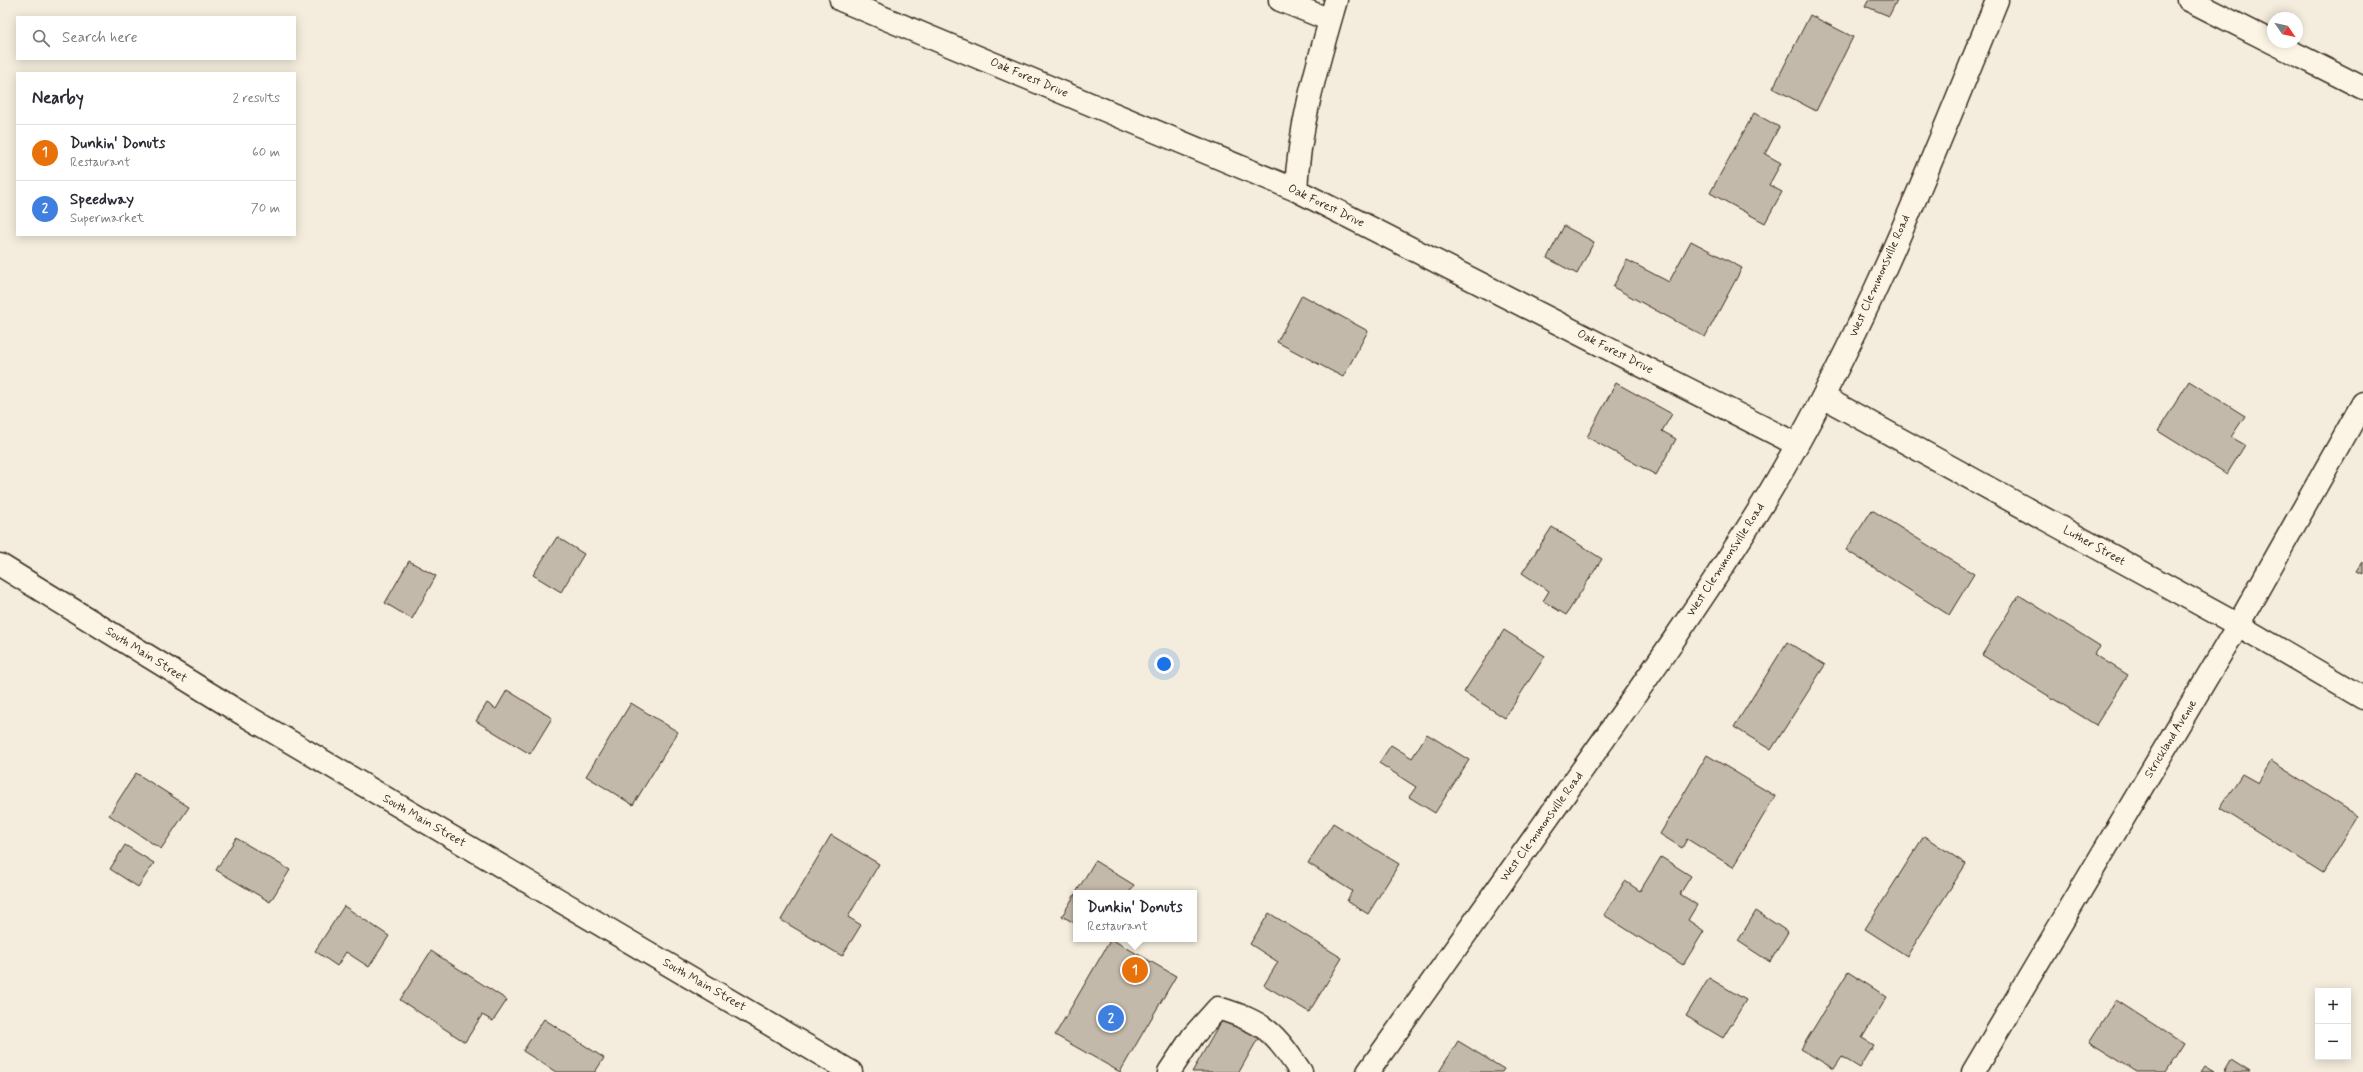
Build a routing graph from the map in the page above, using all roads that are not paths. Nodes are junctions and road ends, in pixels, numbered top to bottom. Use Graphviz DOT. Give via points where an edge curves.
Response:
graph roads {
  1 [pos="841,0"];
  2 [pos="1280,0"];
  3 [pos="1997,0"];
  4 [pos="2189,0"];
  5 [pos="1333,10"];
  6 [pos="2363,88"];
  7 [pos="1296,190"];
  8 [pos="1823,397"];
  9 [pos="2363,403"];
  10 [pos="1796,444"];
  11 [pos="0,565"];
  12 [pos="2238,625"];
  13 [pos="2363,698"];
  14 [pos="852,1072"];
  15 [pos="1169,1072"];
  16 [pos="1300,1072"];
  17 [pos="1368,1072"];
  18 [pos="1973,1072"];
  1 -- 7 [label="street, Oak Forest Drive"];
  2 -- 5 [label="street"];
  3 -- 8 [label="street, West Clemmonsville Road" via="1950,117 1869,303"];
  4 -- 6 [label="street"];
  5 -- 7 [label="street" via="1309,97 1297,163"];
  7 -- 10 [label="street, Oak Forest Drive"];
  8 -- 10 [label="street, West Clemmonsville Road"];
  8 -- 12 [label="street, Luther Street"];
  9 -- 12 [label="street, Strickland Avenue"];
  10 -- 17 [label="street, West Clemmonsville Road" via="1769,493 1663,656"];
  11 -- 14 [label="street, South Main Street" via="231,707"];
  12 -- 13 [label="street, Luther Street"];
  12 -- 18 [label="street, Strickland Avenue"];
  15 -- 16 [label="street" via="1193,1036 1218,1008 1262,1024 1279,1040"];
}
